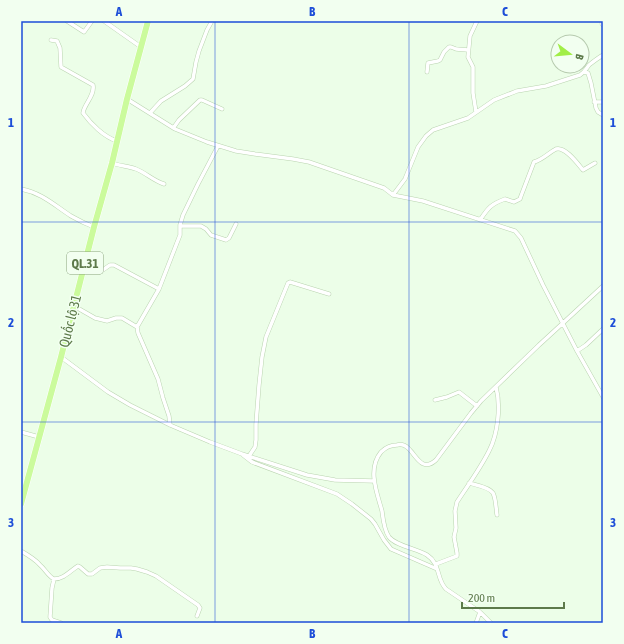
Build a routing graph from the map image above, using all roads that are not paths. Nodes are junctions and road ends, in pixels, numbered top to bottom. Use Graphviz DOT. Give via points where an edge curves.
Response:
graph roads {
  1 [pos="67,21"];
  2 [pos="92,21"];
  3 [pos="104,21"];
  4 [pos="148,21"];
  5 [pos="212,21"];
  6 [pos="477,21"];
  7 [pos="602,21"];
  8 [pos="603,26"];
  9 [pos="51,40"];
  10 [pos="141,46"];
  11 [pos="468,50"];
  12 [pos="603,55"];
  13 [pos="590,64"];
  14 [pos="426,72"];
  15 [pos="580,74"];
  16 [pos="589,74"];
  17 [pos="127,99"];
  18 [pos="594,102"];
  19 [pos="603,102"];
  20 [pos="222,109"];
  21 [pos="476,112"];
  22 [pos="150,113"];
  23 [pos="603,115"];
  24 [pos="174,127"];
  25 [pos="117,142"];
  26 [pos="218,146"];
  27 [pos="112,163"];
  28 [pos="595,163"];
  29 [pos="164,184"];
  30 [pos="21,189"];
  31 [pos="394,195"];
  32 [pos="480,220"];
  33 [pos="236,224"];
  34 [pos="180,226"];
  35 [pos="94,227"];
  36 [pos="85,262"];
  37 [pos="603,286"];
  38 [pos="159,289"];
  39 [pos="329,294"];
  40 [pos="74,306"];
  41 [pos="563,323"];
  42 [pos="137,327"];
  43 [pos="602,331"];
  44 [pos="577,351"];
  45 [pos="60,357"];
  46 [pos="496,387"];
  47 [pos="603,397"];
  48 [pos="435,400"];
  49 [pos="477,406"];
  50 [pos="170,426"];
  51 [pos="21,432"];
  52 [pos="39,437"];
  53 [pos="242,454"];
  54 [pos="249,456"];
  55 [pos="374,481"];
  56 [pos="469,482"];
  57 [pos="21,504"];
  58 [pos="497,516"];
  59 [pos="21,551"];
  60 [pos="436,564"];
  61 [pos="437,569"];
  62 [pos="54,580"];
  63 [pos="480,612"];
  64 [pos="197,616"];
  65 [pos="61,623"];
  66 [pos="476,623"];
  67 [pos="491,623"];
  1 -- 2 [label="street" via="84,32"];
  3 -- 10 [label="street"];
  4 -- 10 [label="highway, Quốc lộ 31 / QL.31"];
  5 -- 22 [label="street" via="198,56 193,79 161,101"];
  6 -- 11 [label="street" via="470,36"];
  7 -- 8 [label="street"];
  9 -- 25 [label="street" via="57,41 60,48 61,66 93,85 94,89 83,113 102,134"];
  10 -- 17 [label="highway, Quốc lộ 31 / QL.31"];
  11 -- 14 [label="street" via="449,47 440,60 428,62"];
  11 -- 21 [label="street" via="468,59 473,69"];
  12 -- 13 [label="street"];
  15 -- 21 [label="street" via="546,86 517,91 494,100"];
  16 -- 18 [label="street"];
  17 -- 22 [label="street"];
  17 -- 25 [label="highway, Quốc lộ 31 / QL.31"];
  18 -- 19 [label="street"];
  18 -- 23 [label="street" via="598,112"];
  20 -- 24 [label="street" via="200,100"];
  21 -- 31 [label="street" via="465,120 433,130 426,136 415,153 405,179"];
  22 -- 24 [label="street"];
  24 -- 26 [label="street"];
  25 -- 27 [label="highway, Quốc lộ 31 / QL.31"];
  26 -- 31 [label="street" via="309,162 384,188"];
  26 -- 34 [label="street" via="190,200"];
  27 -- 29 [label="street" via="136,169"];
  27 -- 35 [label="highway, Quốc lộ 31 / QL.31"];
  28 -- 32 [label="street" via="582,170 570,155 562,149 556,149 534,162 520,199 514,202 505,199 493,204"];
  30 -- 35 [label="street" via="46,198 76,219"];
  31 -- 32 [label="street" via="423,201"];
  32 -- 41 [label="street" via="515,231 520,236"];
  33 -- 34 [label="street" via="226,240 211,235 201,226"];
  34 -- 38 [label="street" via="180,235"];
  35 -- 36 [label="highway, Quốc lộ 31 / QL.31"];
  36 -- 38 [label="street" via="100,272 114,265"];
  36 -- 40 [label="highway, Quốc lộ 31 / QL.31"];
  37 -- 41 [label="street"];
  38 -- 42 [label="street"];
  39 -- 54 [label="street" via="288,283 266,337 262,357 256,440"];
  40 -- 42 [label="street" via="96,318 107,321 122,318"];
  40 -- 45 [label="highway, Quốc lộ 31 / QL.31"];
  41 -- 44 [label="street"];
  41 -- 46 [label="street"];
  42 -- 50 [label="street" via="158,379"];
  43 -- 44 [label="street"];
  44 -- 47 [label="street"];
  45 -- 50 [label="street" via="108,392"];
  45 -- 52 [label="highway, Quốc lộ 31 / QL.31"];
  46 -- 49 [label="street"];
  46 -- 56 [label="street" via="499,408 494,437 489,452"];
  48 -- 49 [label="street" via="459,392"];
  49 -- 55 [label="street" via="433,463 422,463 407,447 394,445 378,456"];
  50 -- 53 [label="street"];
  51 -- 52 [label="street"];
  52 -- 57 [label="highway, Quốc lộ 31 / QL.31"];
  53 -- 54 [label="street"];
  53 -- 61 [label="street" via="252,462 339,495 371,519 391,549"];
  54 -- 55 [label="street" via="307,475 335,480"];
  55 -- 60 [label="street" via="389,536 396,542 428,556"];
  56 -- 58 [label="street" via="492,492"];
  56 -- 60 [label="street" via="457,502 455,511 454,538 457,556"];
  59 -- 62 [label="street" via="36,560"];
  60 -- 61 [label="street"];
  61 -- 63 [label="street" via="442,585"];
  62 -- 64 [label="street" via="78,566 88,574 108,567 137,569 156,576 191,600 200,608"];
  62 -- 65 [label="street" via="50,617"];
  63 -- 66 [label="street"];
  63 -- 67 [label="street"];
}
